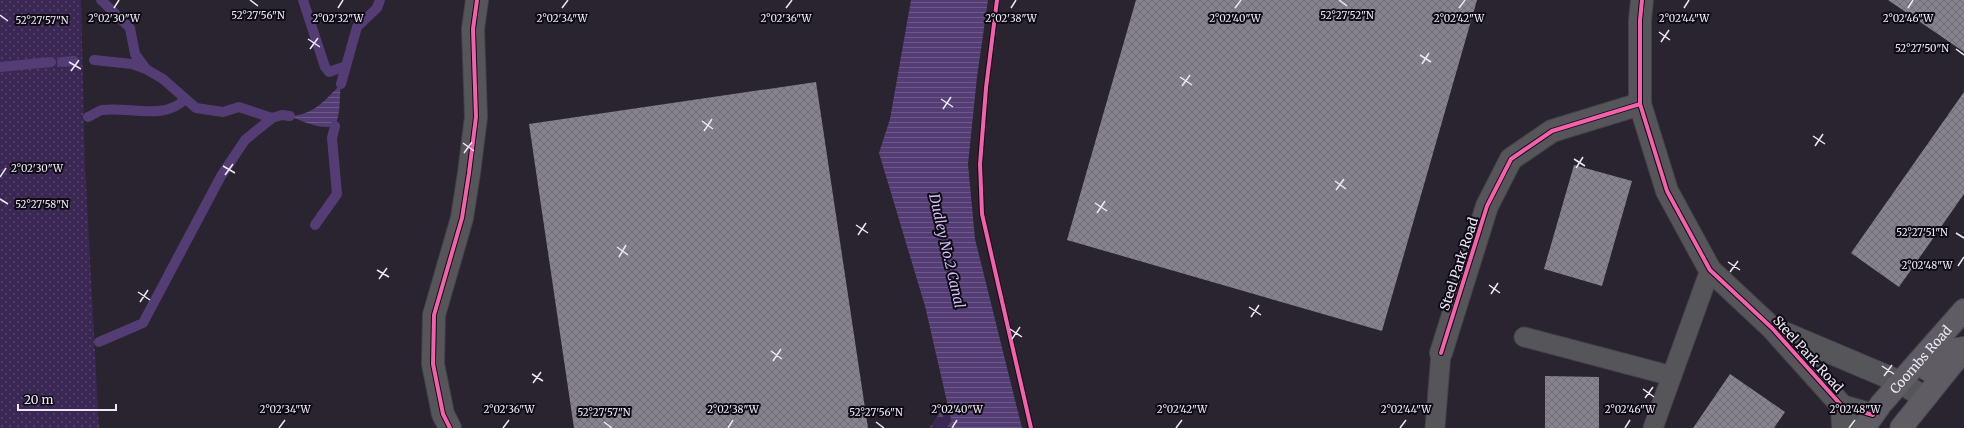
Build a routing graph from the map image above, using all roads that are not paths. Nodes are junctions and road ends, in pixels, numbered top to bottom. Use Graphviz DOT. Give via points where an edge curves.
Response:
graph roads {
  1 [pos="477,0"];
  2 [pos="1642,0"];
  3 [pos="1640,104"];
  4 [pos="1710,270"];
  5 [pos="1964,310"];
  6 [pos="1772,328"];
  7 [pos="1955,328"];
  8 [pos="1524,337"];
  9 [pos="1964,349"];
  10 [pos="1441,353"];
  11 [pos="1672,376"];
  12 [pos="1912,390"];
  13 [pos="1842,406"];
  14 [pos="1868,422"];
  15 [pos="450,428"];
  16 [pos="1435,428"];
  17 [pos="1653,428"];
  18 [pos="1843,428"];
  19 [pos="1901,428"];
  1 -- 15 [label="street" via="473,29 476,117 469,173 462,218 434,315 433,364 443,414"];
  2 -- 3 [label="street, Steel Park Road"];
  3 -- 4 [label="street, Steel Park Road" via="1667,191"];
  3 -- 10 [label="street, Steel Park Road" via="1552,131 1510,158 1488,206"];
  4 -- 6 [label="street, Steel Park Road"];
  4 -- 11 [label="lane"];
  5 -- 7 [label="main road, Coombs Road"];
  6 -- 12 [label="street, Steel Park Road"];
  6 -- 13 [label="street, Steel Park Road"];
  7 -- 12 [label="main road, Coombs Road"];
  8 -- 11 [label="lane"];
  9 -- 12 [label="main road" via="1944,351"];
  10 -- 16 [label="lane"];
  11 -- 17 [label="lane"];
  12 -- 14 [label="main road" via="1885,419"];
  12 -- 19 [label="main road, Coombs Road"];
  13 -- 14 [label="street, Steel Park Road"];
  13 -- 18 [label="street, Steel Park Road"];
}
